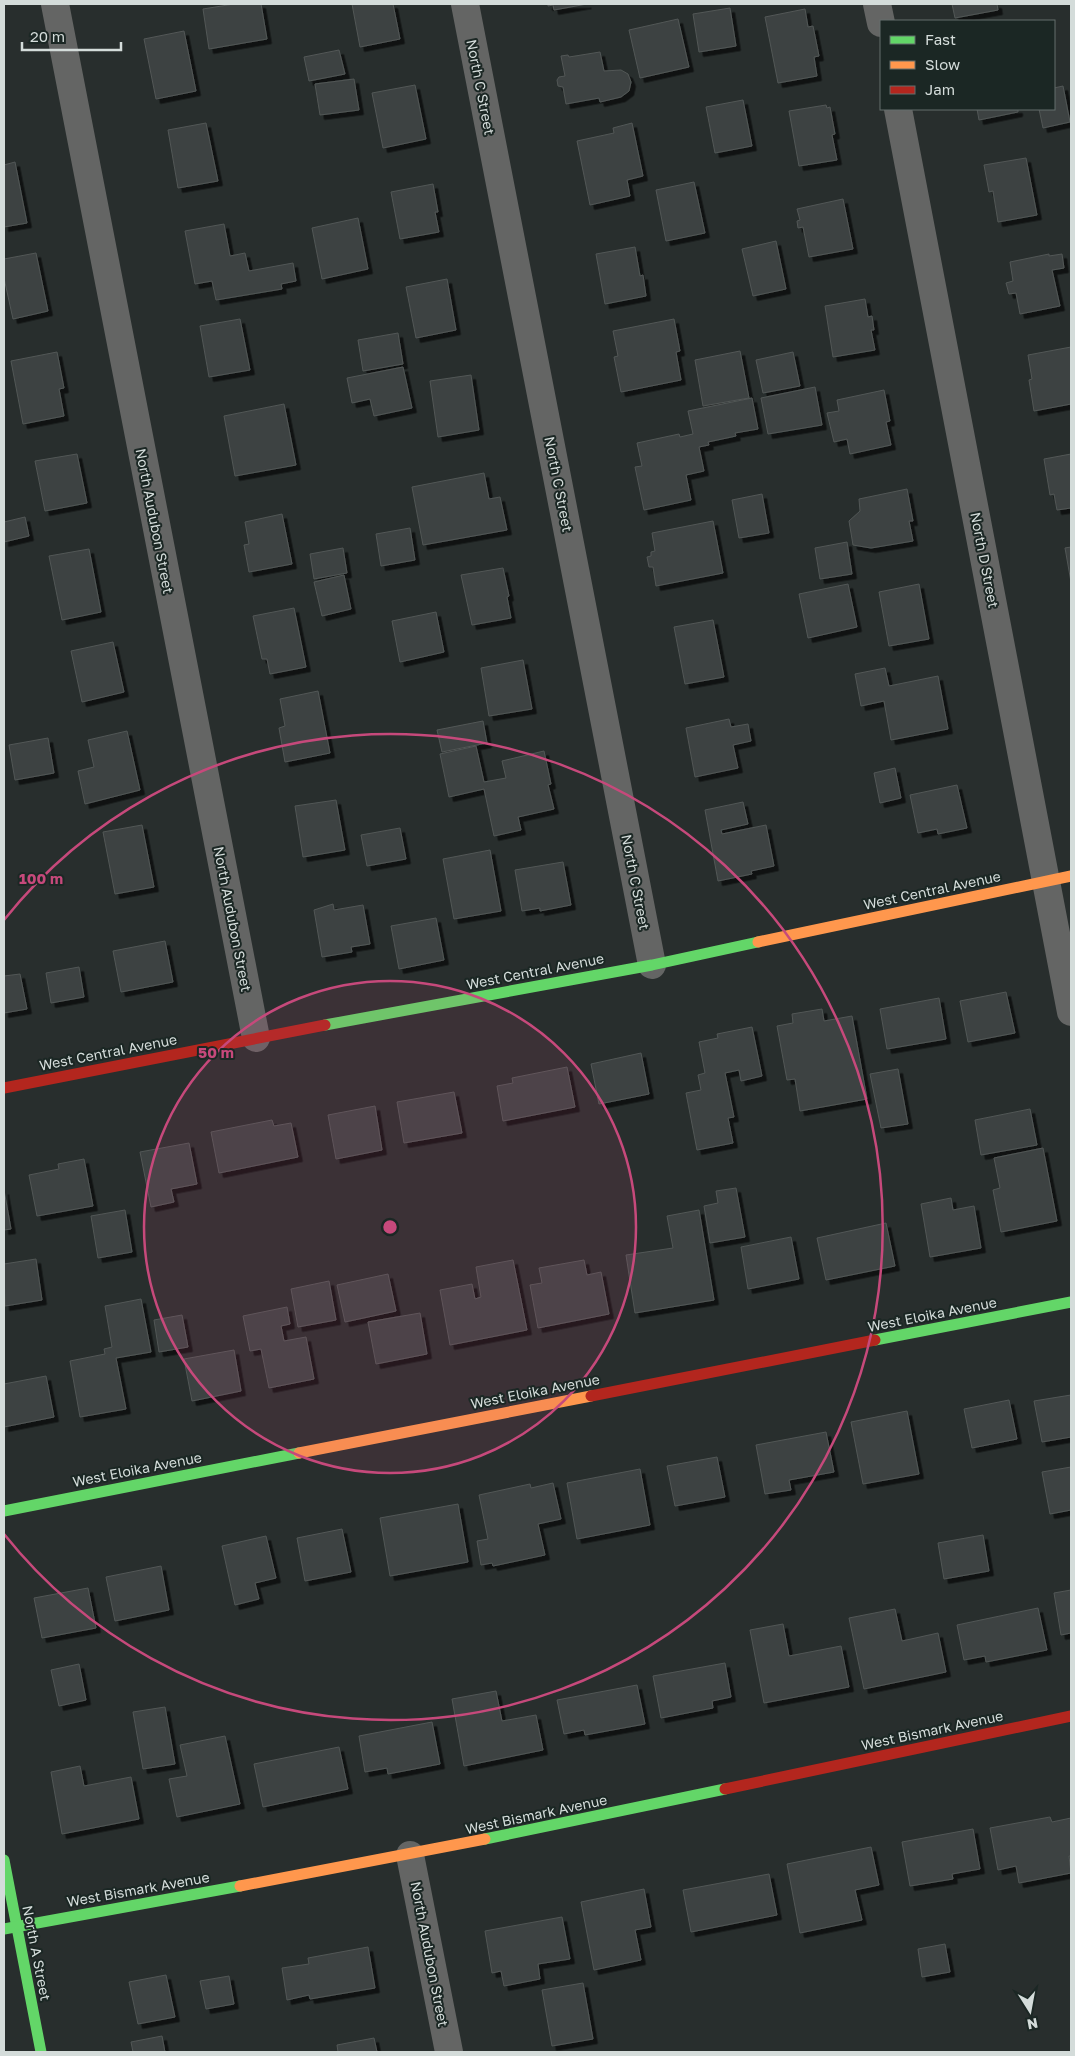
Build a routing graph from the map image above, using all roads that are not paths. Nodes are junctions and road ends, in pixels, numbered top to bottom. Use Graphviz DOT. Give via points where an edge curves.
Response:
graph roads {
  1 [pos="55,4"];
  2 [pos="465,4"];
  3 [pos="878,4"];
  4 [pos="881,20"];
  5 [pos="898,110"];
  6 [pos="1059,879"];
  7 [pos="652,965"];
  8 [pos="1071,1012"];
  9 [pos="256,1038"];
  10 [pos="4,1088"];
  11 [pos="1071,1302"];
  12 [pos="4,1511"];
  13 [pos="1071,1716"];
  14 [pos="410,1855"];
  15 [pos="4,1860"];
  16 [pos="17,1927"];
  17 [pos="4,1929"];
  18 [pos="42,2052"];
  19 [pos="449,2052"];
  1 -- 9 [label="street, North Audubon Street"];
  2 -- 7 [label="street, North C Street"];
  3 -- 4 [label="street"];
  5 -- 6 [label="street, North D Street"];
  6 -- 7 [label="street, West Central Avenue"];
  6 -- 8 [label="street, North D Street"];
  7 -- 9 [label="street, West Central Avenue"];
  9 -- 10 [label="street, West Central Avenue"];
  11 -- 12 [label="street, West Eloika Avenue"];
  13 -- 14 [label="street, West Bismark Avenue"];
  14 -- 16 [label="street, West Bismark Avenue"];
  14 -- 19 [label="street, North Audubon Street"];
  15 -- 16 [label="street, North A Street"];
  16 -- 17 [label="street, West Bismark Avenue"];
  16 -- 18 [label="street, North A Street"];
}
